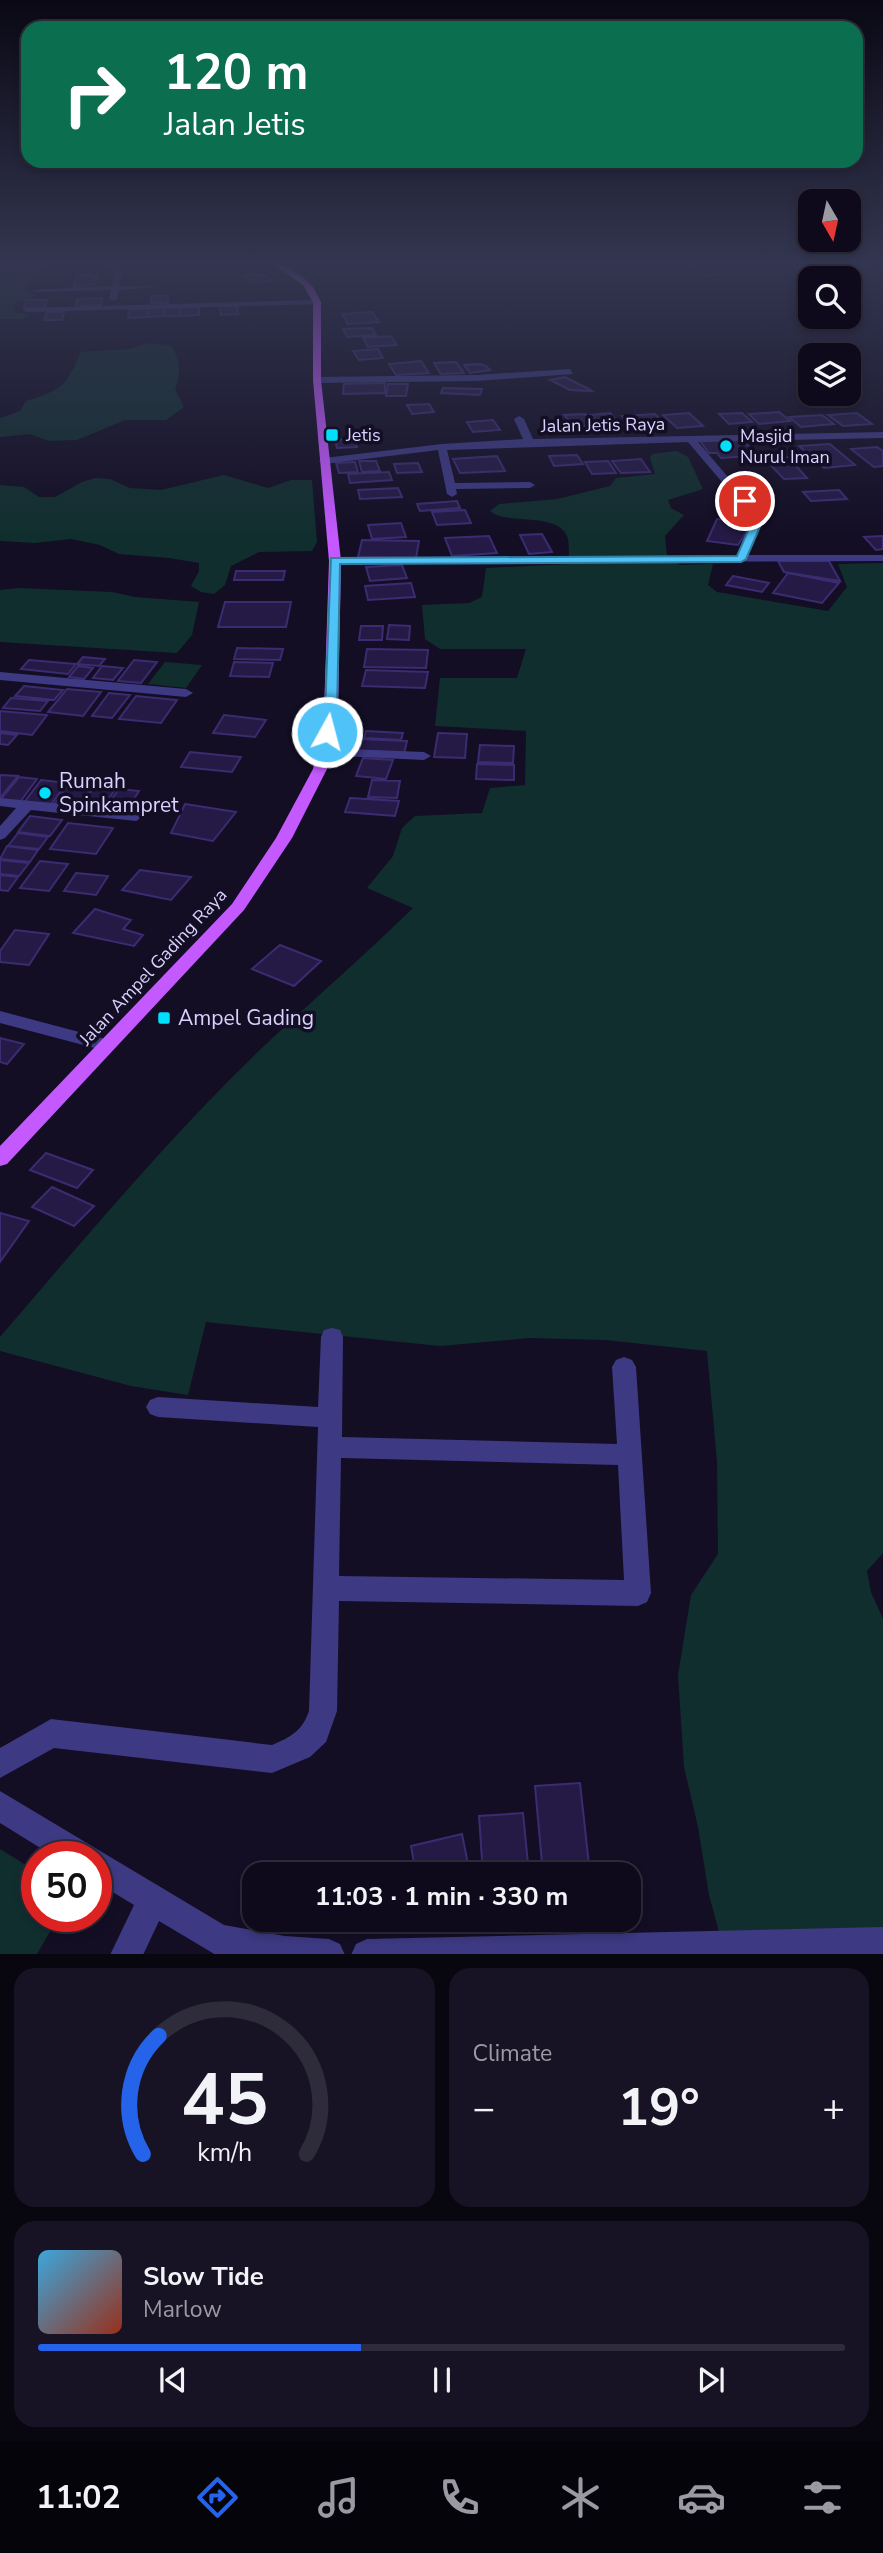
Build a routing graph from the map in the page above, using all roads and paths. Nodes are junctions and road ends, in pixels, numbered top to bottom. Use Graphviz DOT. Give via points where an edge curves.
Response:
graph roads {
  1 [pos="317,355"];
  2 [pos="570,372"];
  3 [pos="317,380"];
  4 [pos="519,419"];
  5 [pos="881,437"];
  6 [pos="691,439"];
  7 [pos="529,442"];
  8 [pos="442,447"];
  9 [pos="324,461"];
  10 [pos="530,485"];
  11 [pos="883,558"];
  12 [pos="741,559"];
  13 [pos="335,561"];
  14 [pos="7,677"];
  15 [pos="0,691"];
  16 [pos="186,693"];
  17 [pos="323,752"];
  18 [pos="424,757"];
  19 [pos="0,802"];
  20 [pos="27,805"];
  21 [pos="136,817"];
  22 [pos="0,835"];
  23 [pos="0,1017"];
  24 [pos="106,1045"];
  25 [pos="0,1159"];
  26 [pos="332,1337"];
  27 [pos="624,1367"];
  28 [pos="158,1407"];
  29 [pos="331,1418"];
  30 [pos="330,1447"];
  31 [pos="630,1455"];
  32 [pos="325,1588"];
  33 [pos="1,1764"];
  34 [pos="0,1806"];
  35 [pos="58,1841"];
  36 [pos="112,1874"];
  37 [pos="153,1899"];
  38 [pos="883,1943"];
  39 [pos="540,1953"];
  40 [pos="126,1954"];
  41 [pos="314,1954"];
  42 [pos="454,1954"];
  1 -- 3 [label="main road, Jalan Ampel Gading Raya"];
  2 -- 3 [label="street"];
  3 -- 9 [label="main road, Jalan Ampel Gading Raya"];
  4 -- 7 [label="street"];
  5 -- 6 [label="street, Jalan Jetis Raya"];
  6 -- 7 [label="street, Jalan Jetis Raya"];
  6 -- 12 [label="street" via="754,513 757,522"];
  7 -- 8 [label="street, Jalan Jetis Raya"];
  8 -- 9 [label="street, Jalan Jetis Raya"];
  8 -- 10 [label="street" via="451,490"];
  9 -- 13 [label="main road, Jalan Ampel Gading Raya"];
  11 -- 12 [label="street"];
  12 -- 13 [label="street"];
  13 -- 17 [label="main road, Jalan Ampel Gading Raya" via="331,712"];
  14 -- 15 [label="street"];
  14 -- 16 [label="street"];
  17 -- 18 [label="street"];
  17 -- 24 [label="main road, Jalan Ampel Gading Raya" via="320,769 284,838 238,907"];
  19 -- 20 [label="street"];
  20 -- 21 [label="street"];
  20 -- 22 [label="street"];
  23 -- 24 [label="street"];
  24 -- 25 [label="main road, Jalan Ampel Gading Raya"];
  26 -- 29 [label="street"];
  27 -- 31 [label="street"];
  28 -- 29 [label="street"];
  29 -- 30 [label="street"];
  30 -- 31 [label="street"];
  30 -- 32 [label="street"];
  31 -- 32 [label="street" via="638,1593"];
  32 -- 33 [label="street" via="323,1711 316,1735 299,1748 272,1759 51,1733"];
  34 -- 35 [label="street"];
  36 -- 37 [label="street"];
  37 -- 40 [label="street"];
  37 -- 41 [label="street" via="219,1940"];
  38 -- 39 [label="street"];
  39 -- 42 [label="street"];
}
